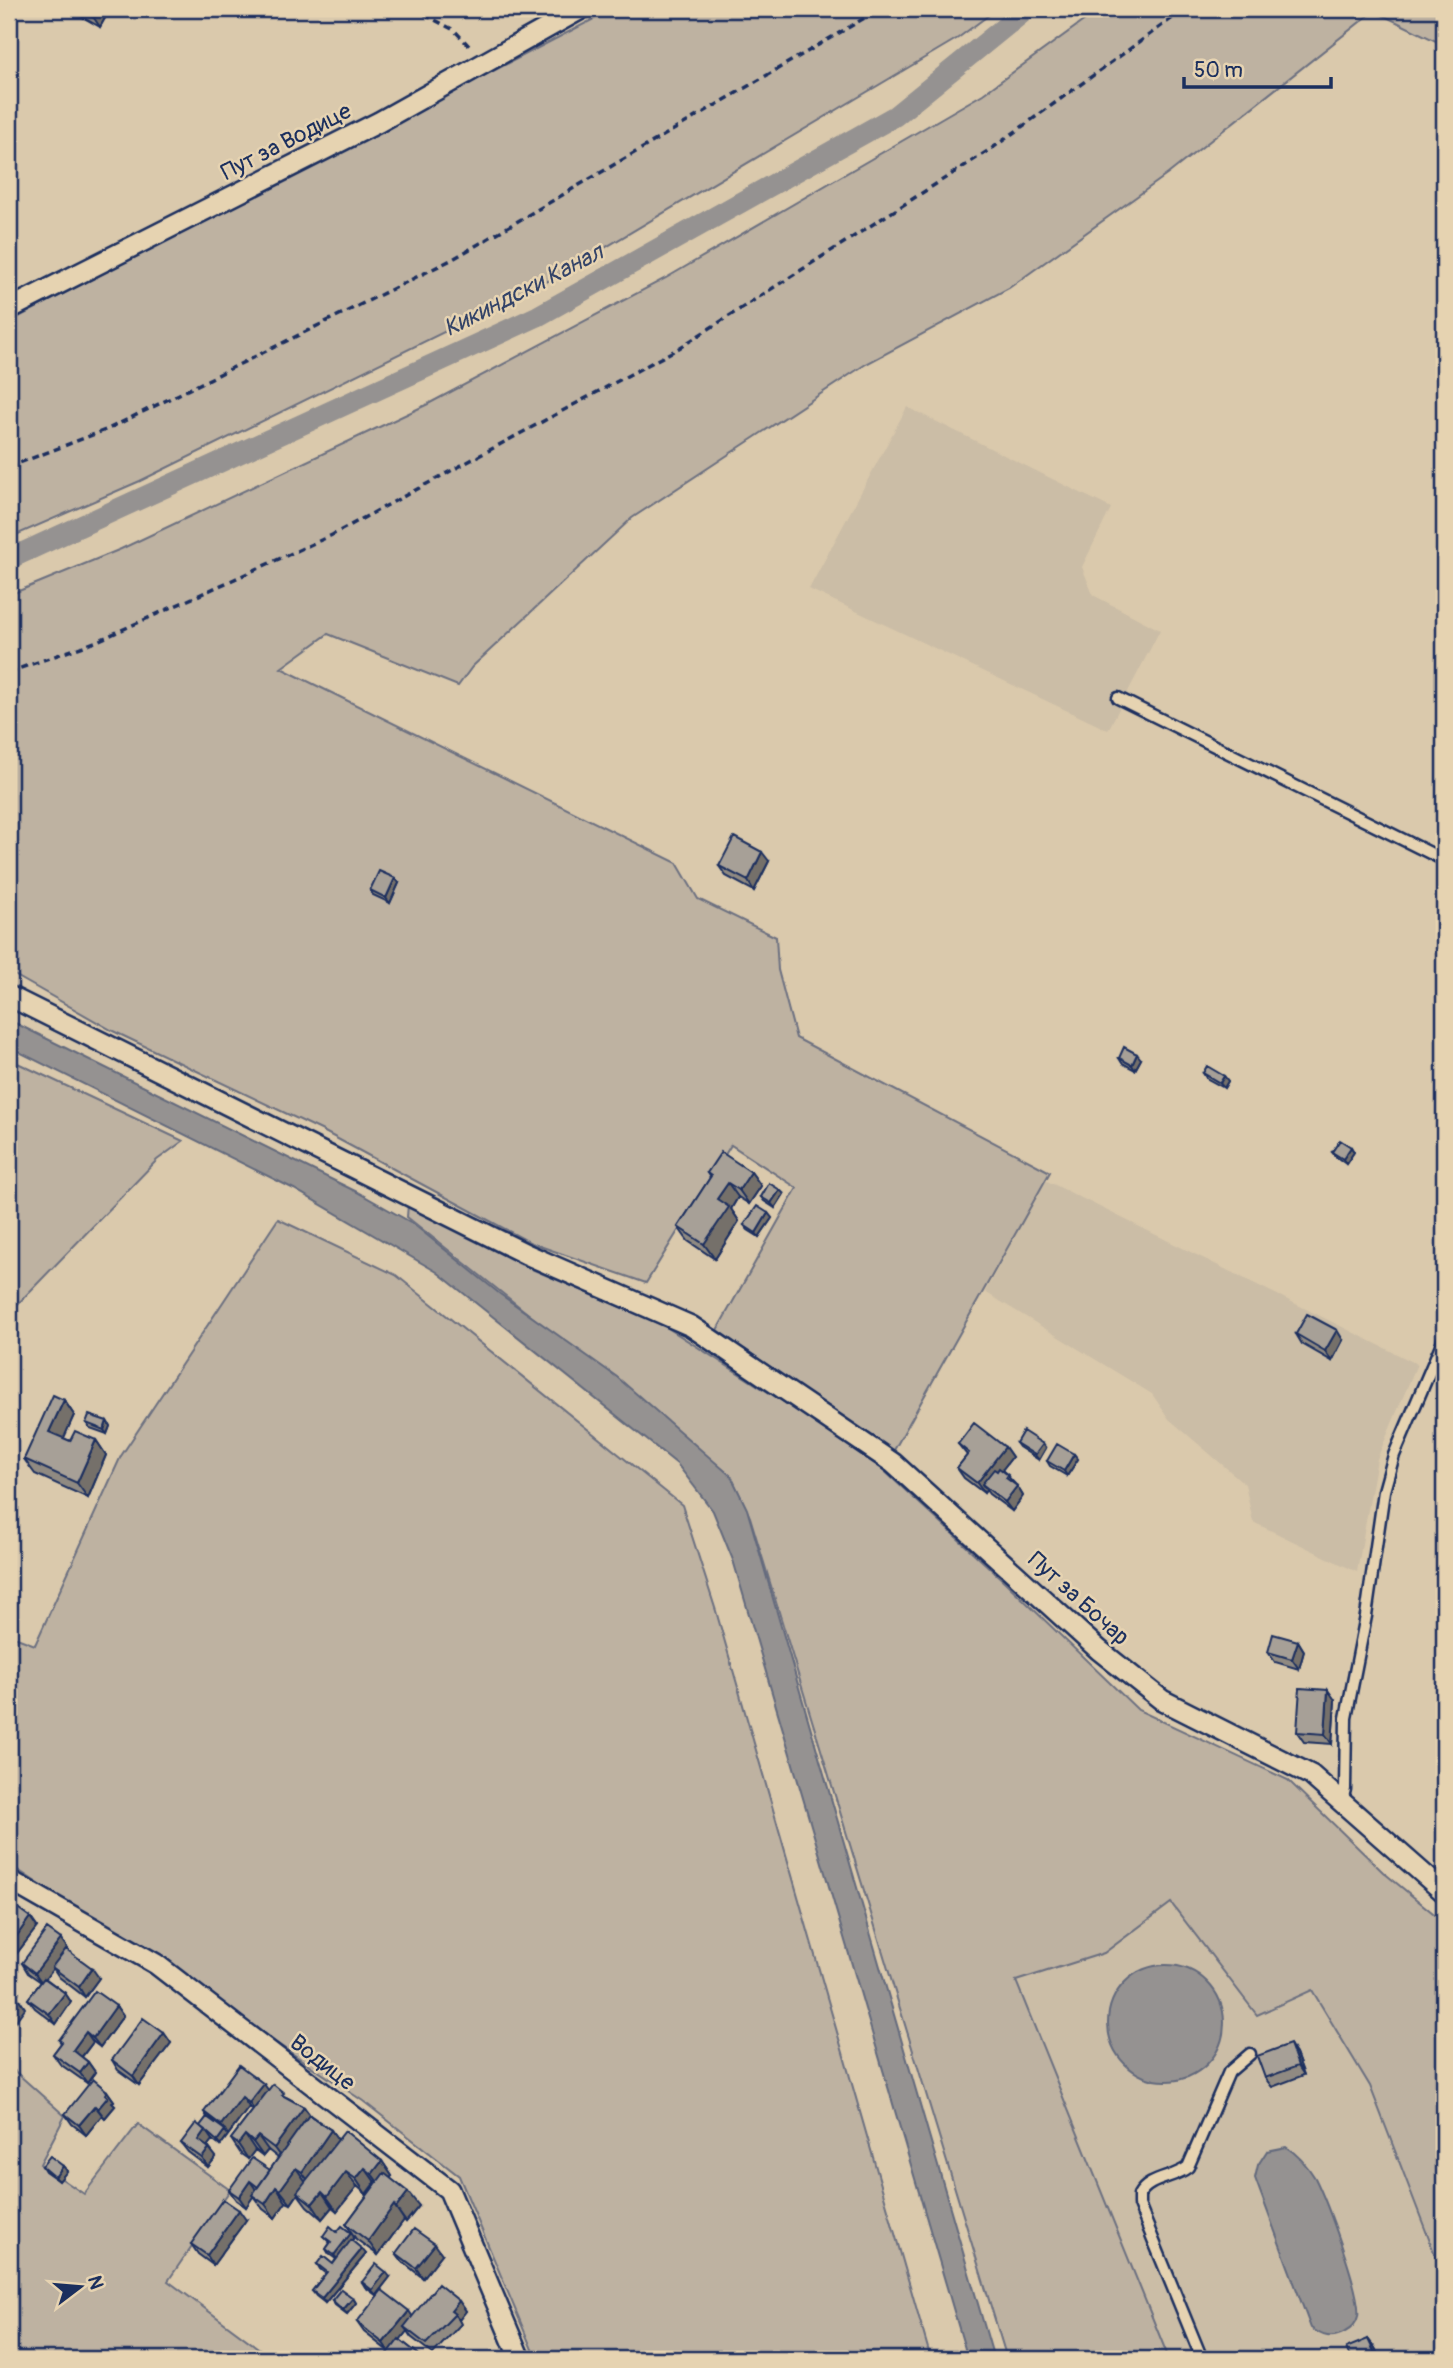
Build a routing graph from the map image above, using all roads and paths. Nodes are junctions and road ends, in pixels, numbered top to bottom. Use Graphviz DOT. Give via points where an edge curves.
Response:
graph roads {
  1 [pos="414,9"];
  2 [pos="580,9"];
  3 [pos="880,9"];
  4 [pos="1185,9"];
  5 [pos="480,65"];
  6 [pos="9,309"];
  7 [pos="9,467"];
  8 [pos="9,672"];
  9 [pos="1118,698"];
  10 [pos="1444,860"];
  11 [pos="9,996"];
  12 [pos="1444,1338"];
  13 [pos="1342,1802"];
  14 [pos="9,1880"];
  15 [pos="1444,1892"];
  16 [pos="1250,2054"];
  17 [pos="520,2359"];
  18 [pos="1202,2359"];
  1 -- 5 [label="path" via="463,37"];
  2 -- 5 [label="street, Пут за Водице"];
  3 -- 7 [label="path" via="453,259 108,429"];
  4 -- 8 [label="path" via="994,147 679,348 332,534 95,642"];
  5 -- 6 [label="street, Пут за Водице" via="379,122"];
  9 -- 10 [label="lane"];
  11 -- 13 [label="street, Пут за Бочар" via="526,1254 691,1326 893,1463 1098,1650 1162,1700 1311,1775"];
  12 -- 13 [label="lane" via="1394,1455 1384,1491 1346,1718"];
  13 -- 15 [label="street, Пут за Бочар"];
  14 -- 17 [label="street, Водице" via="156,1964 449,2190"];
  16 -- 18 [label="lane" via="1229,2072 1188,2167 1145,2187 1139,2195 1139,2205"];
}
